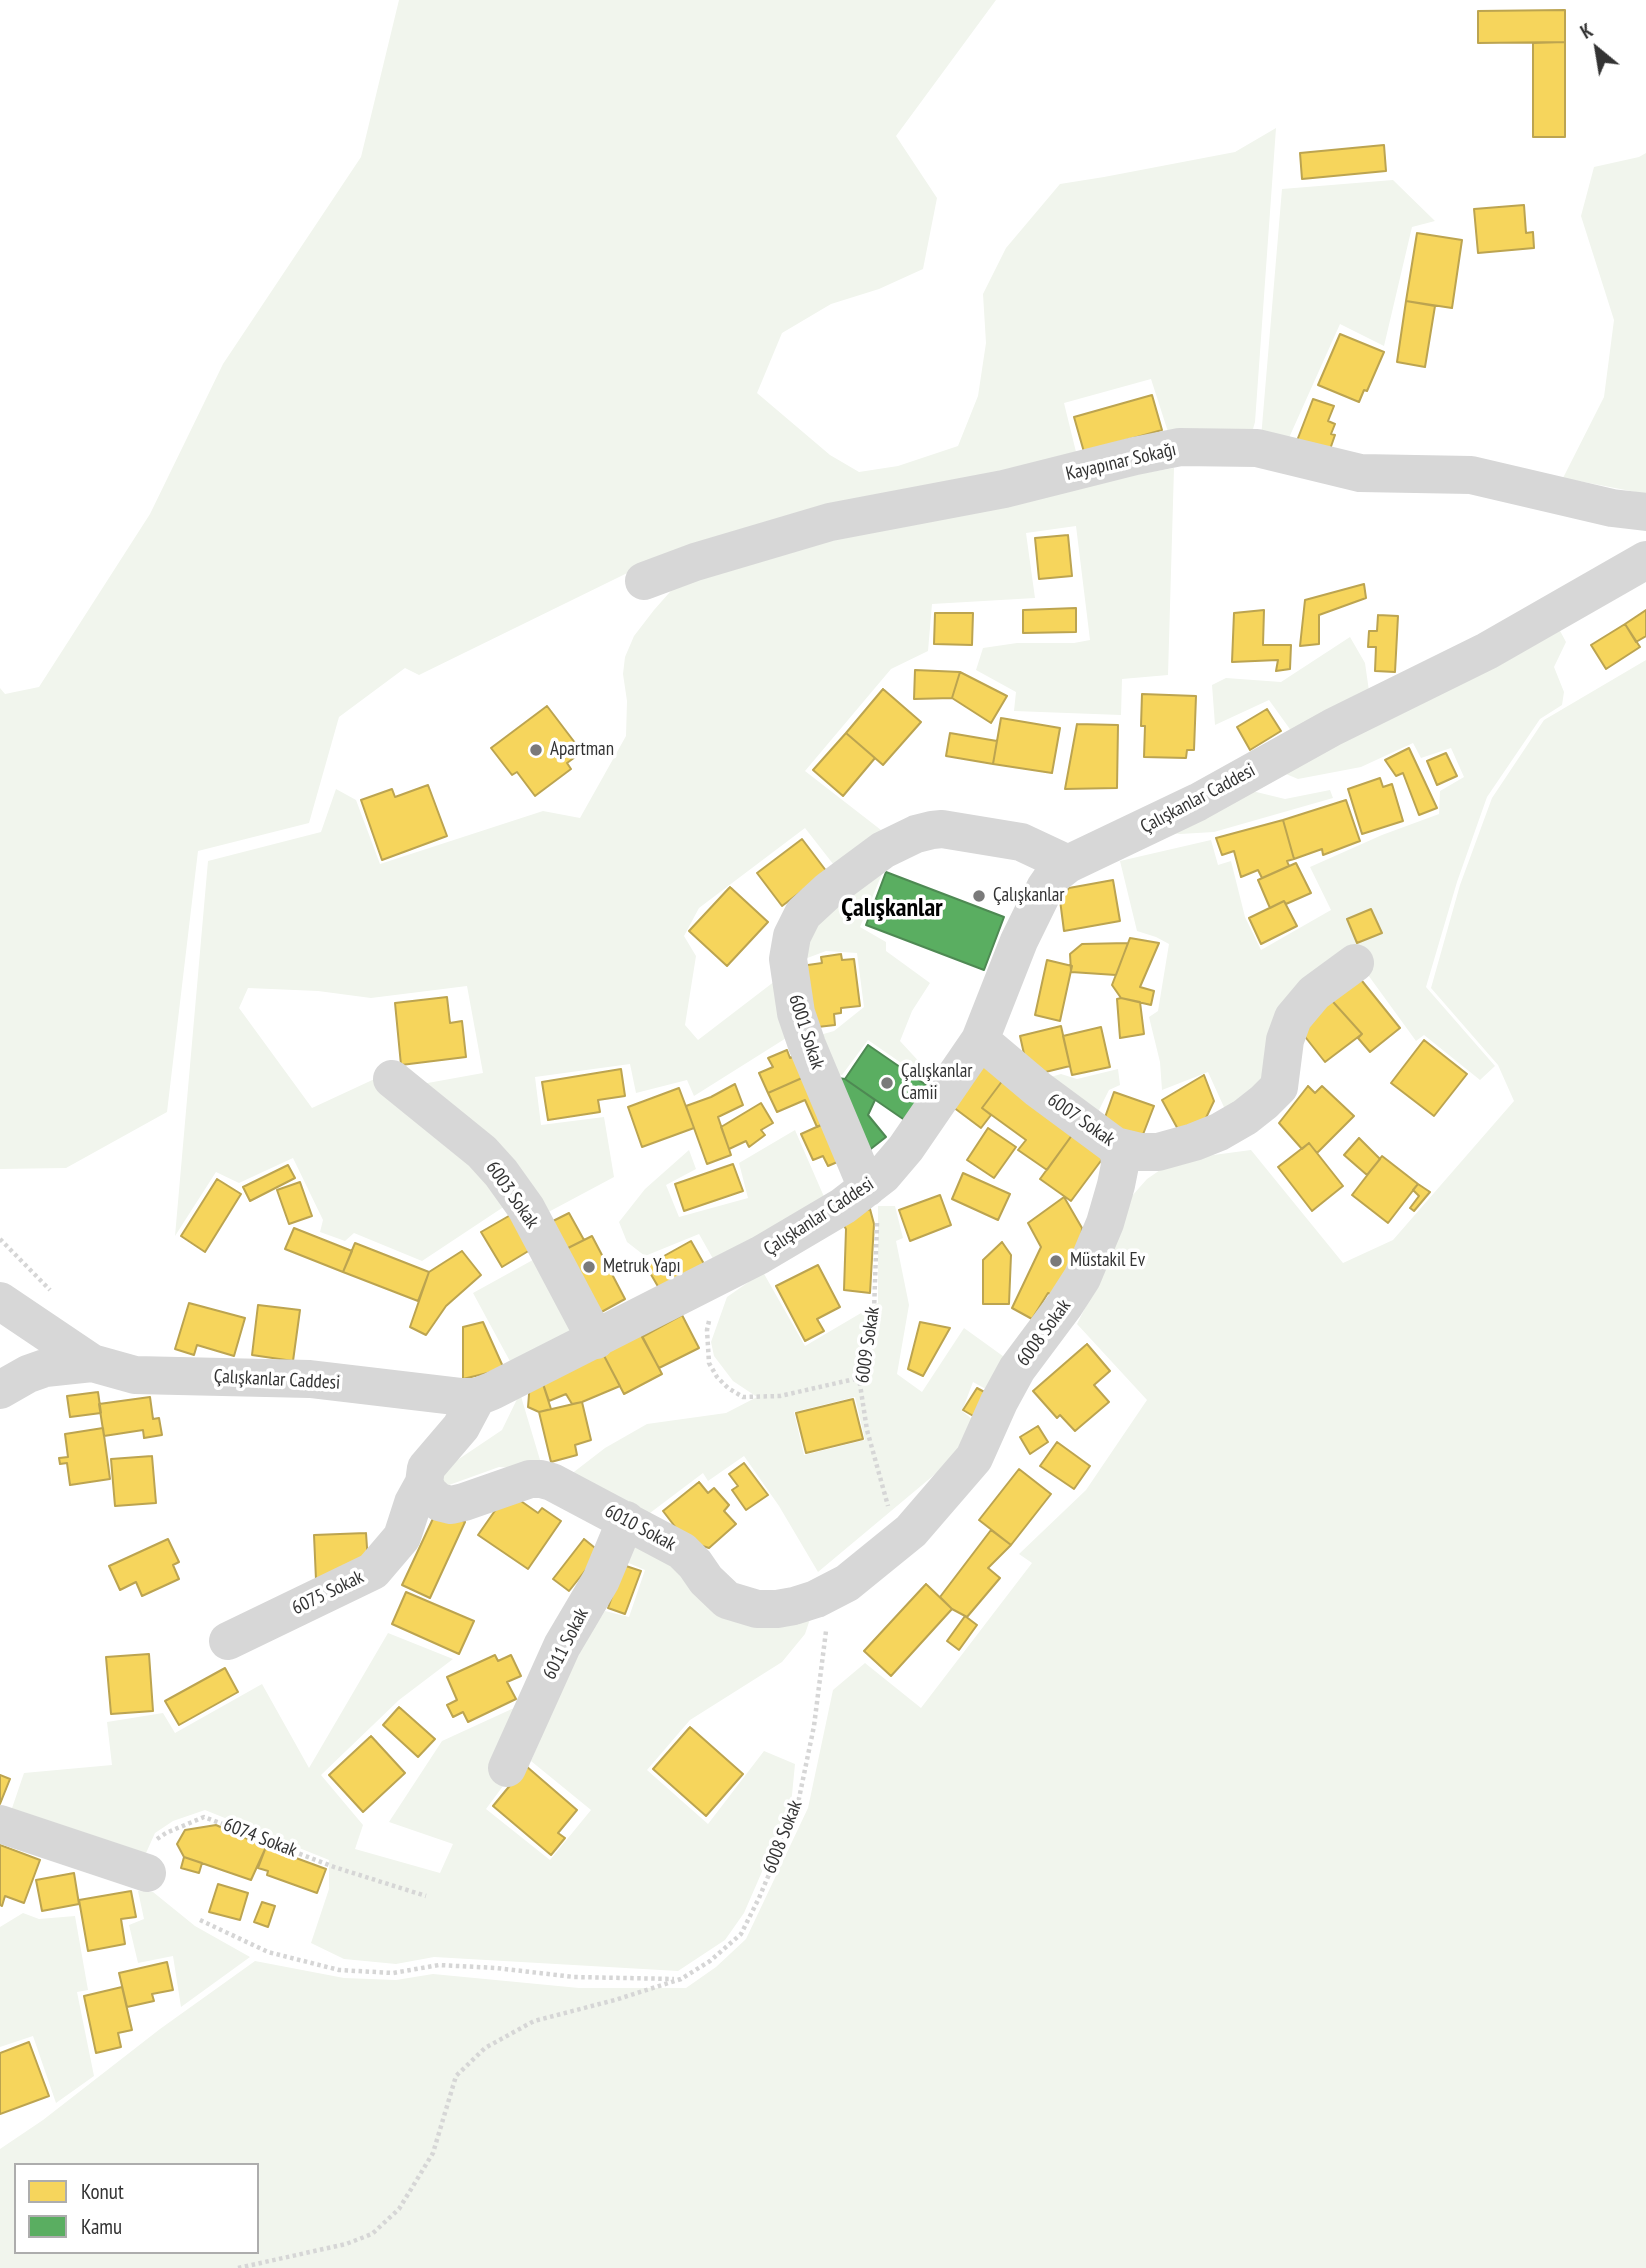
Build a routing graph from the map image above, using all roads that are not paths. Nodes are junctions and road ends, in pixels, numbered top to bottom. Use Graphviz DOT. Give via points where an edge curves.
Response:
graph roads {
  1 [pos="1646,512"];
  2 [pos="1646,560"];
  3 [pos="644,582"];
  4 [pos="1068,864"];
  5 [pos="1355,963"];
  6 [pos="980,1040"];
  7 [pos="392,1079"];
  8 [pos="1115,1146"];
  9 [pos="867,1188"];
  10 [pos="0,1301"];
  11 [pos="596,1340"];
  12 [pos="92,1363"];
  13 [pos="0,1390"];
  14 [pos="477,1397"];
  15 [pos="424,1483"];
  16 [pos="626,1520"];
  17 [pos="847,1583"];
  18 [pos="228,1641"];
  19 [pos="507,1768"];
  20 [pos="0,1824"];
  21 [pos="147,1873"];
  1 -- 3 [label="street, Kayapınar Sokağı" via="1471,475 1360,473 1257,448 1180,447 1004,489 830,522"];
  2 -- 4 [label="street, Çalışkanlar Caddesi" via="1487,651 1333,727 1198,802"];
  4 -- 6 [label="street, Çalışkanlar Caddesi" via="1054,875 1034,909"];
  4 -- 9 [label="street, 6001 Sokak" via="1021,842 932,830 883,850 803,914 788,959 796,1013"];
  5 -- 8 [label="street, 6007 Sokak" via="1314,993 1293,1018 1279,1087 1245,1117 1219,1132 1158,1152"];
  6 -- 8 [label="street, 6007 Sokak"];
  6 -- 9 [label="street, Çalışkanlar Caddesi" via="906,1148"];
  7 -- 11 [label="street, 6003 Sokak" via="501,1173 526,1208"];
  8 -- 17 [label="street, 6008 Sokak" via="1120,1165 1116,1185 1082,1278 1017,1369 974,1458 911,1531"];
  9 -- 11 [label="street, Çalışkanlar Caddesi" via="721,1276"];
  10 -- 12 [label="street, Çalışkanlar Caddesi"];
  11 -- 14 [label="street, Çalışkanlar Caddesi"];
  12 -- 13 [label="street" via="45,1368"];
  12 -- 14 [label="street, Çalışkanlar Caddesi" via="135,1375 310,1379"];
  14 -- 15 [label="street, 6075 Sokak" via="461,1427 426,1468"];
  15 -- 16 [label="street, 6010 Sokak" via="439,1502 451,1505 541,1479"];
  15 -- 18 [label="street, 6075 Sokak" via="402,1537 373,1571"];
  16 -- 17 [label="street, 6010 Sokak" via="682,1551 719,1595 738,1605 757,1609 794,1606"];
  16 -- 19 [label="street, 6011 Sokak"];
  20 -- 21 [label="street"];
}
